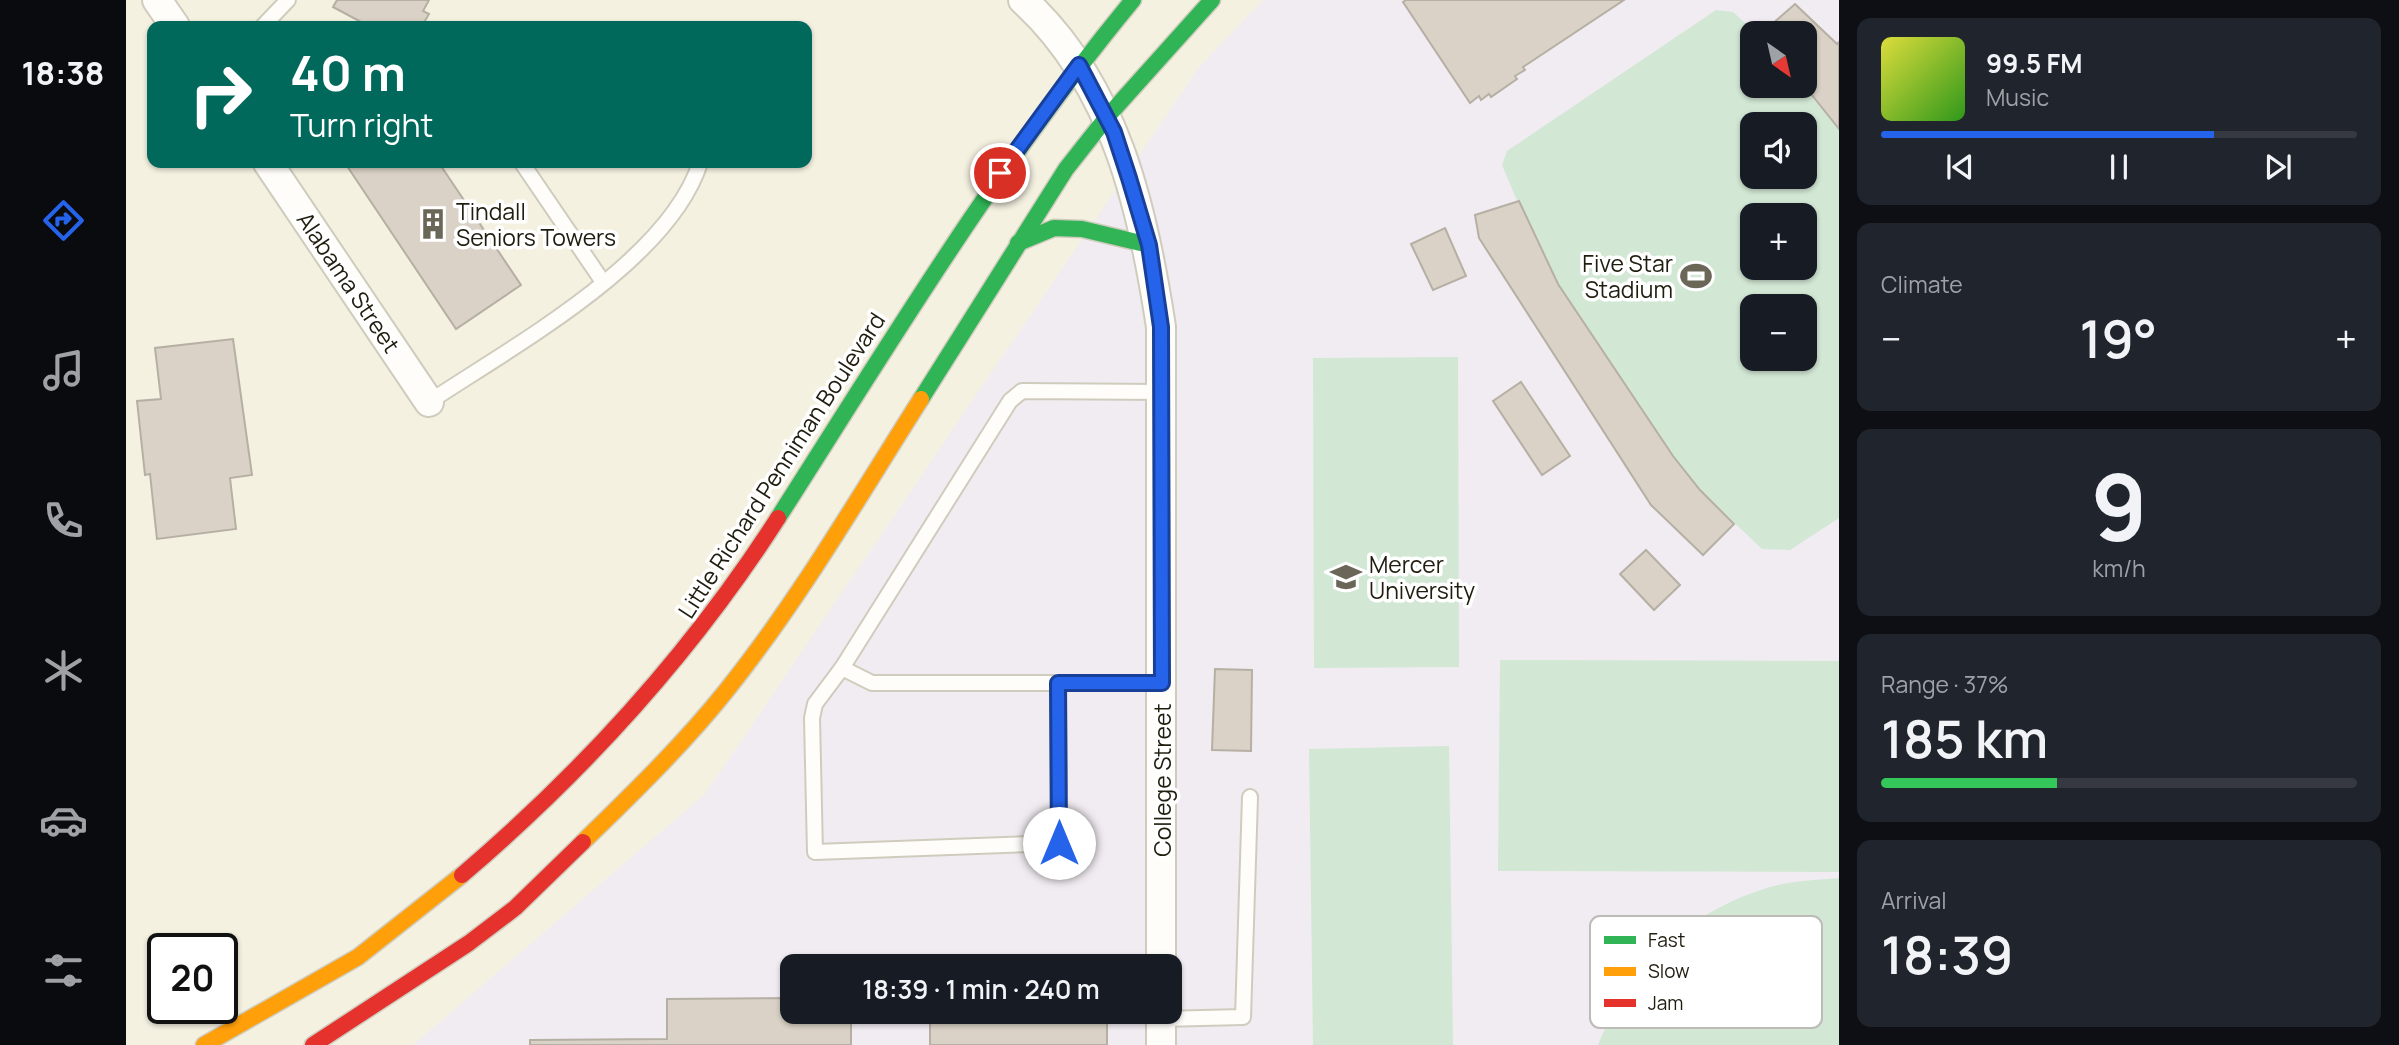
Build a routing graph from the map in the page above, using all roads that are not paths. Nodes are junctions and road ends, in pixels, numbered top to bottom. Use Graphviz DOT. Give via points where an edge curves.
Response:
graph roads {
  1 [pos="157,0"];
  2 [pos="288,0"];
  3 [pos="1023,0"];
  4 [pos="1133,0"];
  5 [pos="1212,0"];
  6 [pos="172,21"];
  7 [pos="268,21"];
  8 [pos="1079,65"];
  9 [pos="1107,117"];
  10 [pos="271,168"];
  11 [pos="525,168"];
  12 [pos="697,168"];
  13 [pos="1018,243"];
  14 [pos="1149,245"];
  15 [pos="603,282"];
  16 [pos="1162,392"];
  17 [pos="429,402"];
  18 [pos="842,668"];
  19 [pos="1058,683"];
  20 [pos="1162,683"];
  21 [pos="1250,797"];
  22 [pos="1161,954"];
  23 [pos="1161,1025"];
  24 [pos="204,1045"];
  25 [pos="313,1045"];
  1 -- 6 [label="street"];
  2 -- 7 [label="lane"];
  3 -- 8 [label="street, College Street" via="1053,27"];
  4 -- 8 [label="street, Little Richard Penniman Boulevard"];
  5 -- 9 [label="street"];
  8 -- 9 [label="street, College Street"];
  8 -- 24 [label="street, Little Richard Penniman Boulevard" via="975,208 776,522 644,700 530,817 427,905 358,957"];
  9 -- 13 [label="street"];
  9 -- 14 [label="street, College Street"];
  10 -- 17 [label="street, Alabama Street"];
  11 -- 15 [label="lane"];
  12 -- 15 [label="lane" via="677,208 645,245"];
  13 -- 14 [label="street" via="1054,228 1082,229"];
  13 -- 25 [label="street" via="807,579 726,691 663,764 515,908"];
  14 -- 16 [label="street, College Street" via="1161,327"];
  15 -- 17 [label="lane"];
  16 -- 18 [label="lane" via="1022,391 1010,401"];
  16 -- 20 [label="street, College Street"];
  18 -- 19 [label="lane" via="872,683"];
  18 -- 19 [label="lane" via="815,704 812,718 815,852 1059,843"];
  19 -- 20 [label="lane"];
  20 -- 22 [label="street, College Street"];
  21 -- 23 [label="lane" via="1243,1017"];
}
